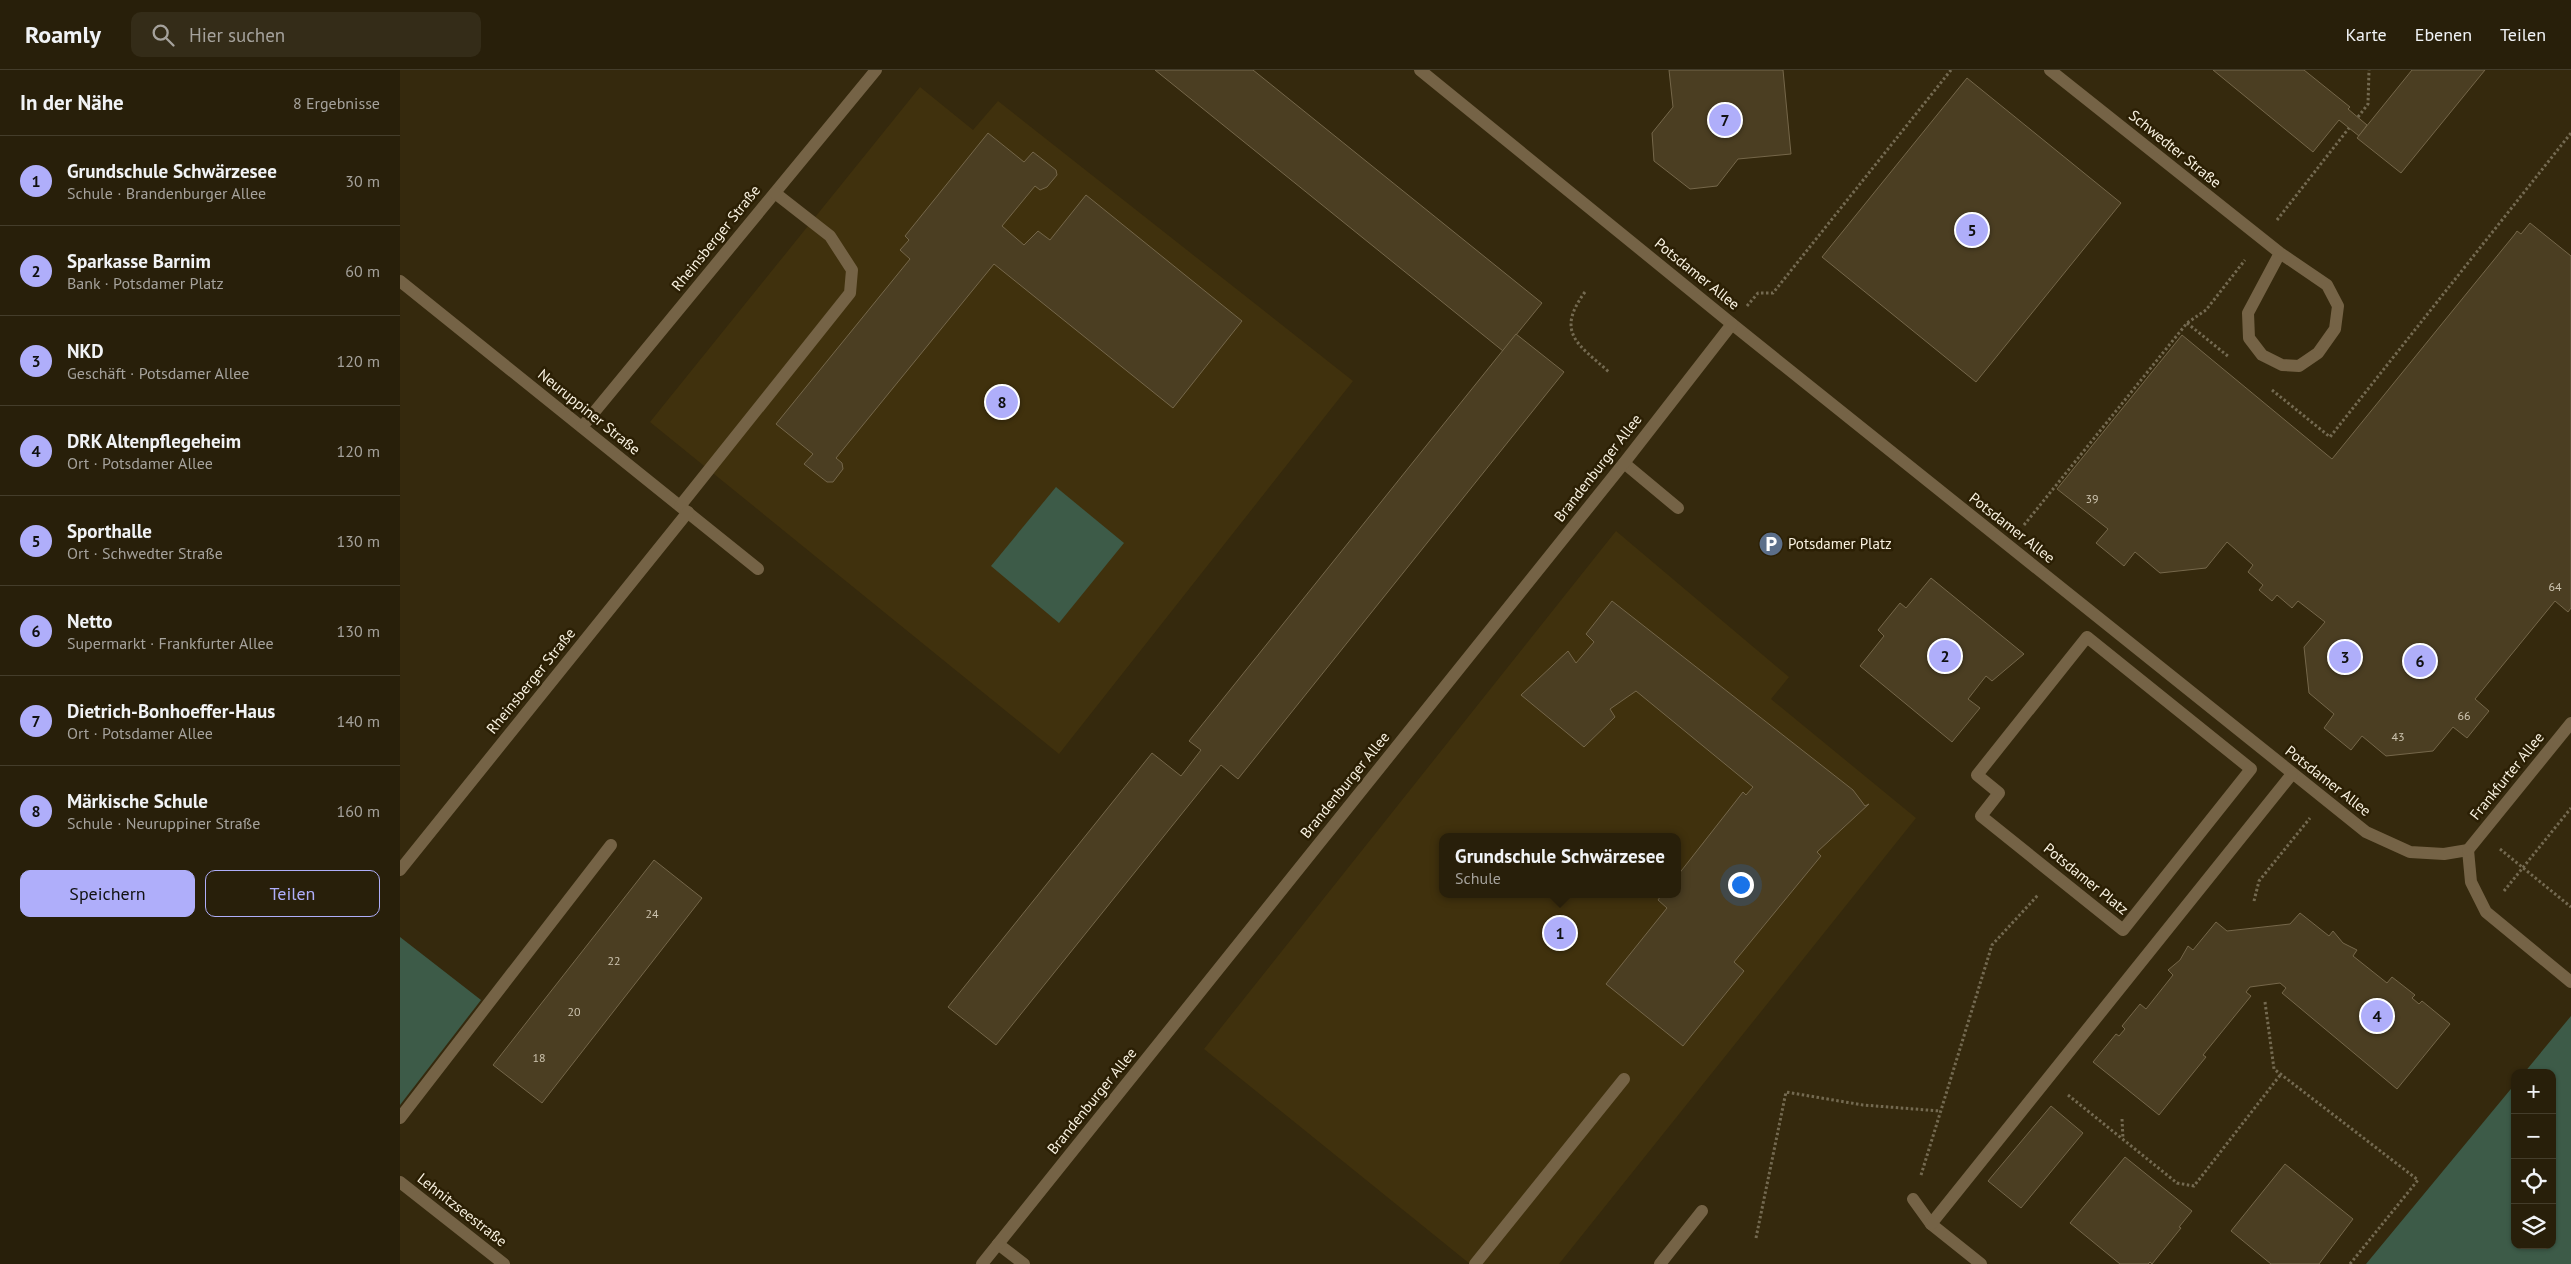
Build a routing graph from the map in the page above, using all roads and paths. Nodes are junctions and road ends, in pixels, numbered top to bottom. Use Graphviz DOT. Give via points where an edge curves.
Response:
graph roads {
  1 [pos="876,70"];
  2 [pos="1420,70"];
  3 [pos="1951,70"];
  4 [pos="2050,70"];
  5 [pos="2369,70"];
  6 [pos="2358,117"];
  7 [pos="2349,128"];
  8 [pos="2571,133"];
  9 [pos="775,193"];
  10 [pos="2262,239"];
  11 [pos="2280,253"];
  12 [pos="400,281"];
  13 [pos="1585,292"];
  14 [pos="2187,323"];
  15 [pos="1732,324"];
  16 [pos="2232,359"];
  17 [pos="1609,372"];
  18 [pos="2270,389"];
  19 [pos="582,428"];
  20 [pos="1624,463"];
  21 [pos="1678,508"];
  22 [pos="684,509"];
  23 [pos="2007,545"];
  24 [pos="758,569"];
  25 [pos="2571,723"];
  26 [pos="2292,774"];
  27 [pos="2324,800"];
  28 [pos="2571,808"];
  29 [pos="2482,834"];
  30 [pos="612,845"];
  31 [pos="2468,850"];
  32 [pos="2522,868"];
  33 [pos="400,870"];
  34 [pos="2055,876"];
  35 [pos="2254,900"];
  36 [pos="2571,907"];
  37 [pos="2486,912"];
  38 [pos="2571,982"];
  39 [pos="2265,1002"];
  40 [pos="2281,1074"];
  41 [pos="1624,1079"];
  42 [pos="2048,1079"];
  43 [pos="1940,1111"];
  44 [pos="400,1118"];
  45 [pos="2122,1119"];
  46 [pos="2123,1139"];
  47 [pos="400,1182"];
  48 [pos="1913,1200"];
  49 [pos="1702,1211"];
  50 [pos="1931,1224"];
  51 [pos="1756,1238"];
  52 [pos="998,1244"];
  53 [pos="504,1264"];
  54 [pos="982,1264"];
  55 [pos="1024,1264"];
  56 [pos="1475,1264"];
  57 [pos="1660,1264"];
  58 [pos="1981,1264"];
  59 [pos="2350,1264"];
  1 -- 9 [label="street, Rheinsberger Straße"];
  2 -- 15 [label="street, Potsdamer Allee"];
  3 -- 15 [label="path" via="1773,292 1758,293"];
  4 -- 10 [label="street, Schwedter Straße"];
  5 -- 6 [label="path" via="2368,104"];
  7 -- 10 [label="path"];
  8 -- 18 [label="path" via="2330,436"];
  9 -- 19 [label="street, Rheinsberger Straße"];
  9 -- 22 [label="street, Rheinsberger Straße" via="830,236 852,270 850,293"];
  10 -- 11 [label="street, Schwedter Straße"];
  10 -- 14 [label="path" via="2206,310"];
  11 -- 11 [label="street, Schwedter Straße" via="2248,313 2249,338 2262,355 2282,365 2299,366 2318,353 2335,329 2338,306 2327,285"];
  12 -- 19 [label="street, Neuruppiner Straße"];
  13 -- 17 [label="path" via="1573,308 1570,329 1576,343"];
  14 -- 16 [label="path"];
  14 -- 23 [label="path"];
  15 -- 20 [label="street, Brandenburger Allee"];
  15 -- 23 [label="street, Potsdamer Allee"];
  19 -- 22 [label="street, Neuruppiner Straße"];
  20 -- 21 [label="street"];
  20 -- 52 [label="street, Brandenburger Allee"];
  22 -- 24 [label="street, Neuruppiner Straße"];
  22 -- 33 [label="street, Rheinsberger Straße"];
  23 -- 26 [label="street, Potsdamer Allee"];
  25 -- 29 [label="street, Frankfurter Allee"];
  26 -- 27 [label="street, Potsdamer Allee"];
  26 -- 42 [label="street"];
  27 -- 31 [label="street, Potsdamer Allee" via="2366,832 2410,852 2444,854"];
  27 -- 35 [label="path" via="2259,881"];
  28 -- 32 [label="path"];
  29 -- 31 [label="street, Frankfurter Allee"];
  29 -- 32 [label="path"];
  30 -- 44 [label="street"];
  31 -- 37 [label="street" via="2471,882"];
  32 -- 36 [label="path"];
  32 -- 37 [label="path"];
  34 -- 34 [label="street, Potsdamer Platz" via="1981,816 1999,793 1977,775 2087,637 2251,770 2123,930"];
  34 -- 43 [label="path" via="1992,945"];
  37 -- 38 [label="street"];
  39 -- 40 [label="path" via="2274,1069"];
  40 -- 46 [label="path" via="2194,1186 2177,1183"];
  40 -- 59 [label="path" via="2418,1180"];
  41 -- 56 [label="street"];
  42 -- 46 [label="path"];
  42 -- 50 [label="street"];
  43 -- 48 [label="path"];
  43 -- 51 [label="path" via="1863,1105 1786,1092"];
  45 -- 46 [label="path"];
  47 -- 53 [label="street, Lehnitzseestraße"];
  48 -- 50 [label="street"];
  49 -- 57 [label="street"];
  50 -- 58 [label="street"];
  52 -- 54 [label="street, Brandenburger Allee"];
  52 -- 55 [label="street"];
}
